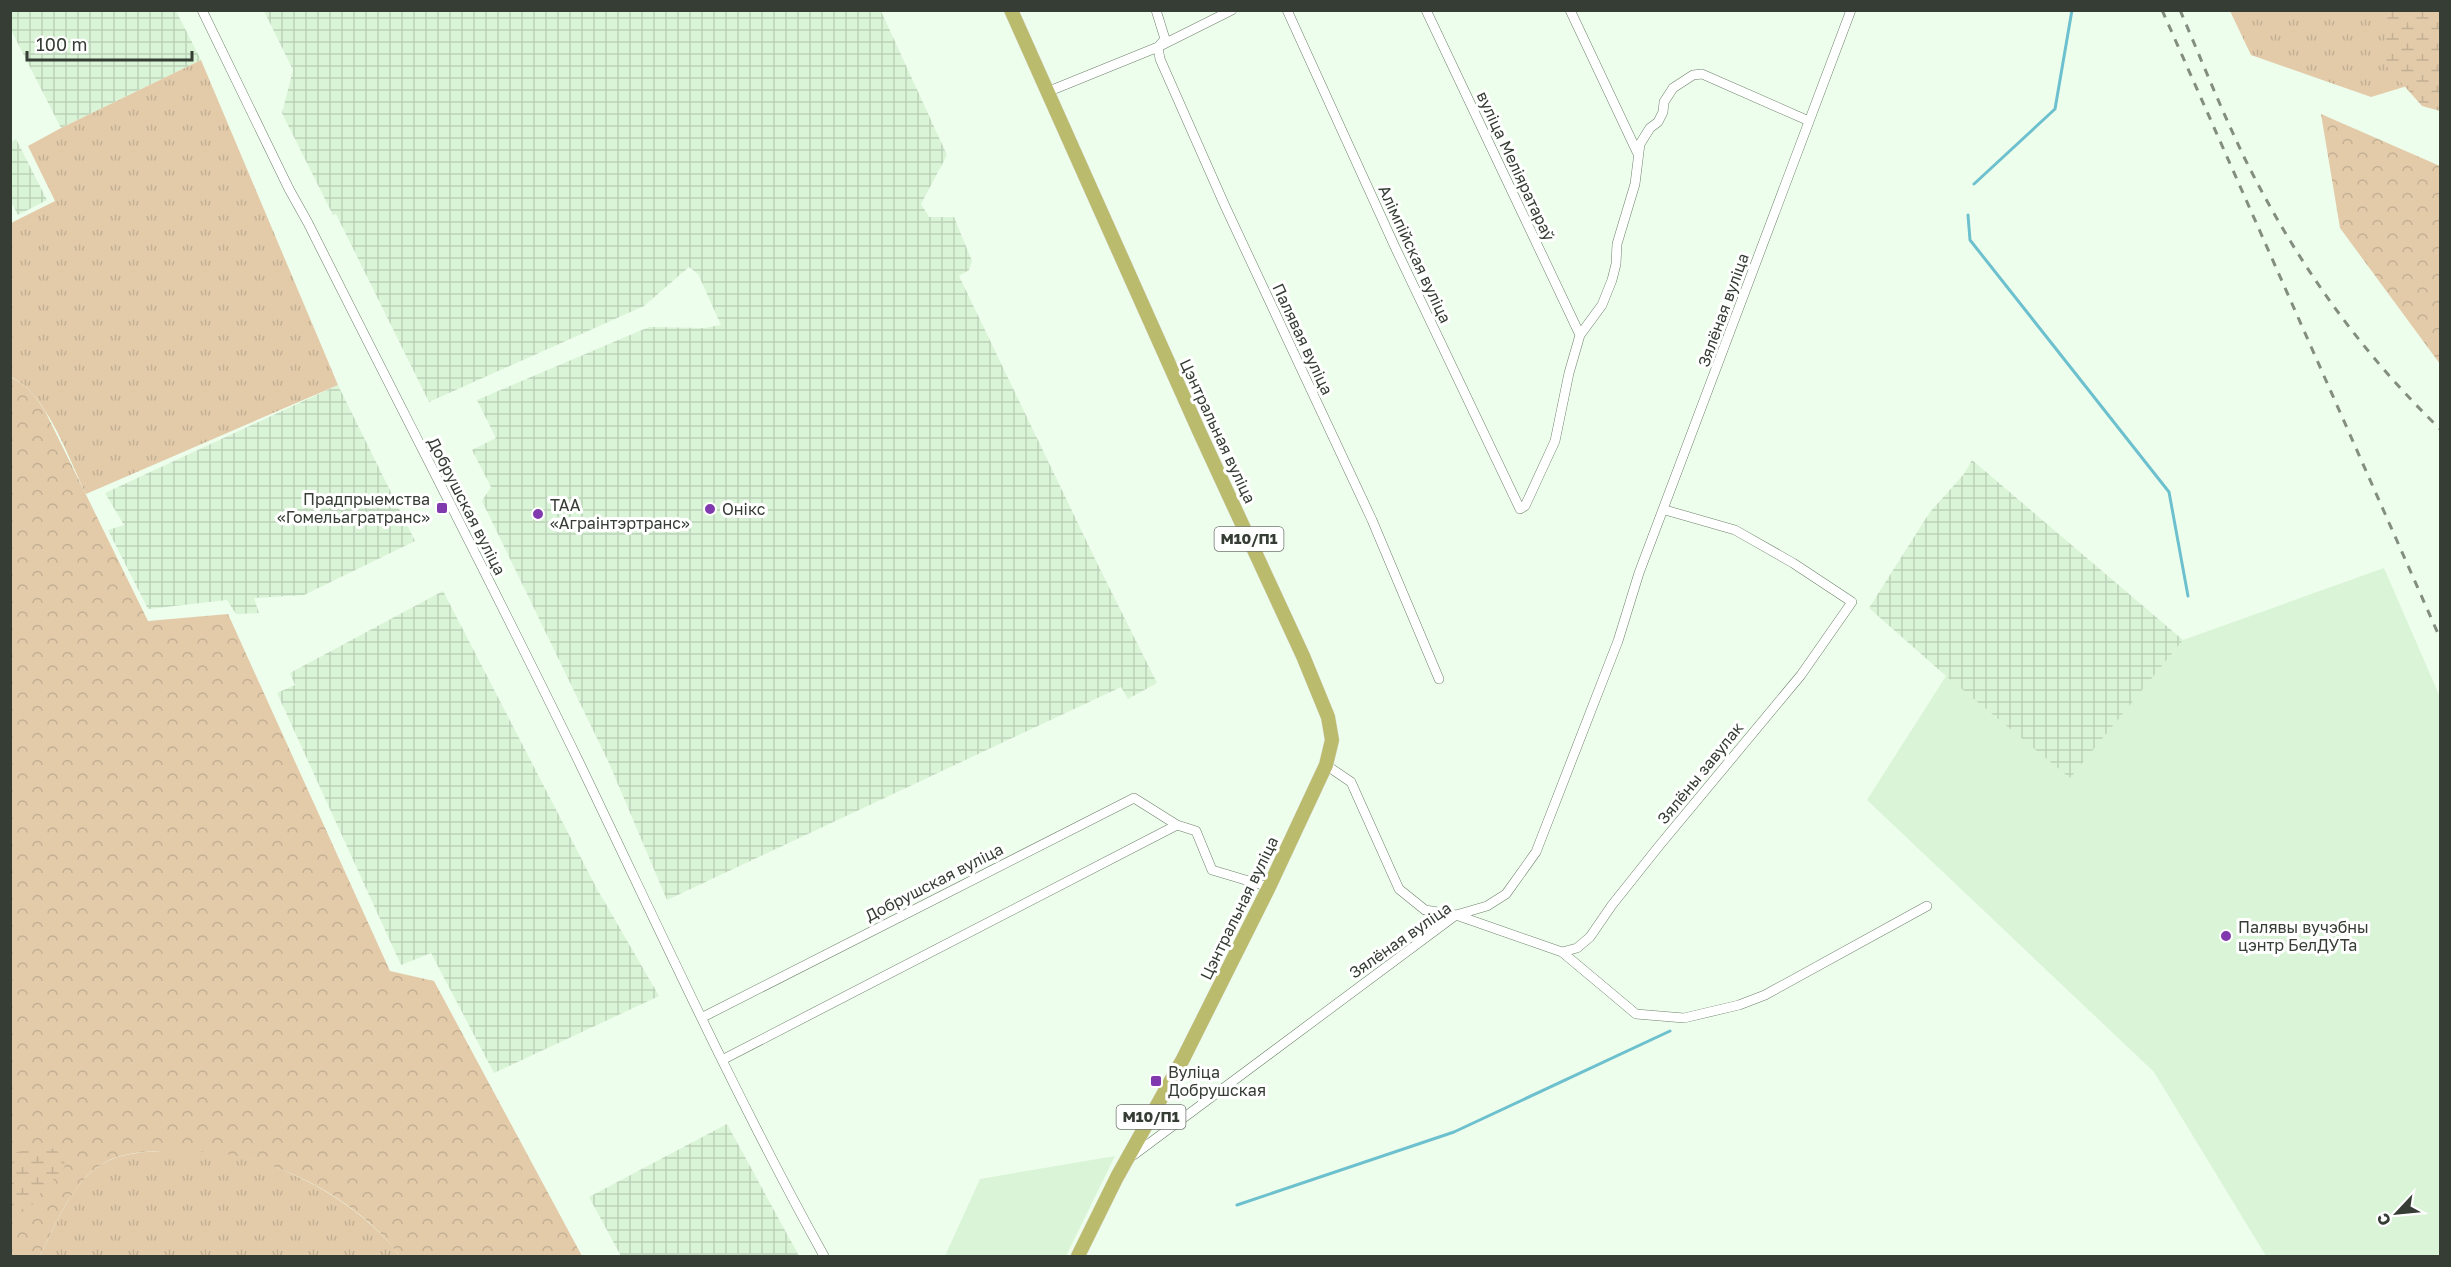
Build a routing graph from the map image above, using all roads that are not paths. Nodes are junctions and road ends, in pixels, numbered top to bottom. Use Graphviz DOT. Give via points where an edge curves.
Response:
graph roads {
  1 [pos="202,10"];
  2 [pos="1011,10"];
  3 [pos="1156,10"];
  4 [pos="1232,10"];
  5 [pos="1287,10"];
  6 [pos="1426,10"];
  7 [pos="1570,10"];
  8 [pos="1851,10"];
  9 [pos="1158,47"];
  10 [pos="1047,92"];
  11 [pos="1809,121"];
  12 [pos="1638,154"];
  13 [pos="1580,335"];
  14 [pos="1665,510"];
  15 [pos="1439,679"];
  16 [pos="1326,765"];
  17 [pos="1177,825"];
  18 [pos="1269,887"];
  19 [pos="1927,906"];
  20 [pos="1455,915"];
  21 [pos="1562,952"];
  22 [pos="703,1017"];
  23 [pos="722,1060"];
  24 [pos="1126,1161"];
  25 [pos="824,1257"];
  26 [pos="1078,1257"];
  1 -- 22 [label="street, Добрушская вуліца" via="539,680"];
  2 -- 10 [label="main road, Цэнтральная вуліца / М10/П1"];
  3 -- 9 [label="street, Палявая вуліца" via="1165,39"];
  4 -- 9 [label="street"];
  5 -- 13 [label="street, Алімпійская вуліца" via="1520,508 1525,506 1556,441"];
  6 -- 13 [label="street, вуліца Меліяратараў"];
  7 -- 12 [label="street"];
  8 -- 11 [label="street, Зялёная вуліца"];
  9 -- 10 [label="street"];
  9 -- 15 [label="street, Палявая вуліца" via="1197,143 1372,520"];
  10 -- 16 [label="main road, Цэнтральная вуліца / М10/П1" via="1303,656 1328,717 1332,740"];
  11 -- 12 [label="street" via="1702,74 1693,75 1673,88 1658,122 1644,135"];
  11 -- 14 [label="street, Зялёная вуліца"];
  12 -- 13 [label="street" via="1635,184 1617,244 1612,280 1602,305"];
  14 -- 20 [label="street, Зялёная вуліца" via="1536,852 1506,894 1487,906"];
  14 -- 21 [label="street, Зялёны завулак" via="1736,530 1852,602 1801,675 1590,937 1577,948"];
  16 -- 18 [label="main road, Цэнтральная вуліца / М10/П1"];
  16 -- 20 [label="street" via="1351,783 1399,890 1425,910"];
  17 -- 18 [label="street" via="1196,831 1212,870"];
  17 -- 22 [label="street, Добрушская вуліца" via="1134,798"];
  17 -- 23 [label="street"];
  18 -- 24 [label="main road, Цэнтральная вуліца / М10/П1" via="1199,1029"];
  19 -- 21 [label="street" via="1765,995 1684,1018 1636,1014"];
  20 -- 21 [label="street"];
  20 -- 24 [label="street, Зялёная вуліца"];
  22 -- 23 [label="street, Добрушская вуліца"];
  23 -- 25 [label="street, Добрушская вуліца"];
  24 -- 26 [label="main road, М10/П1"];
}
